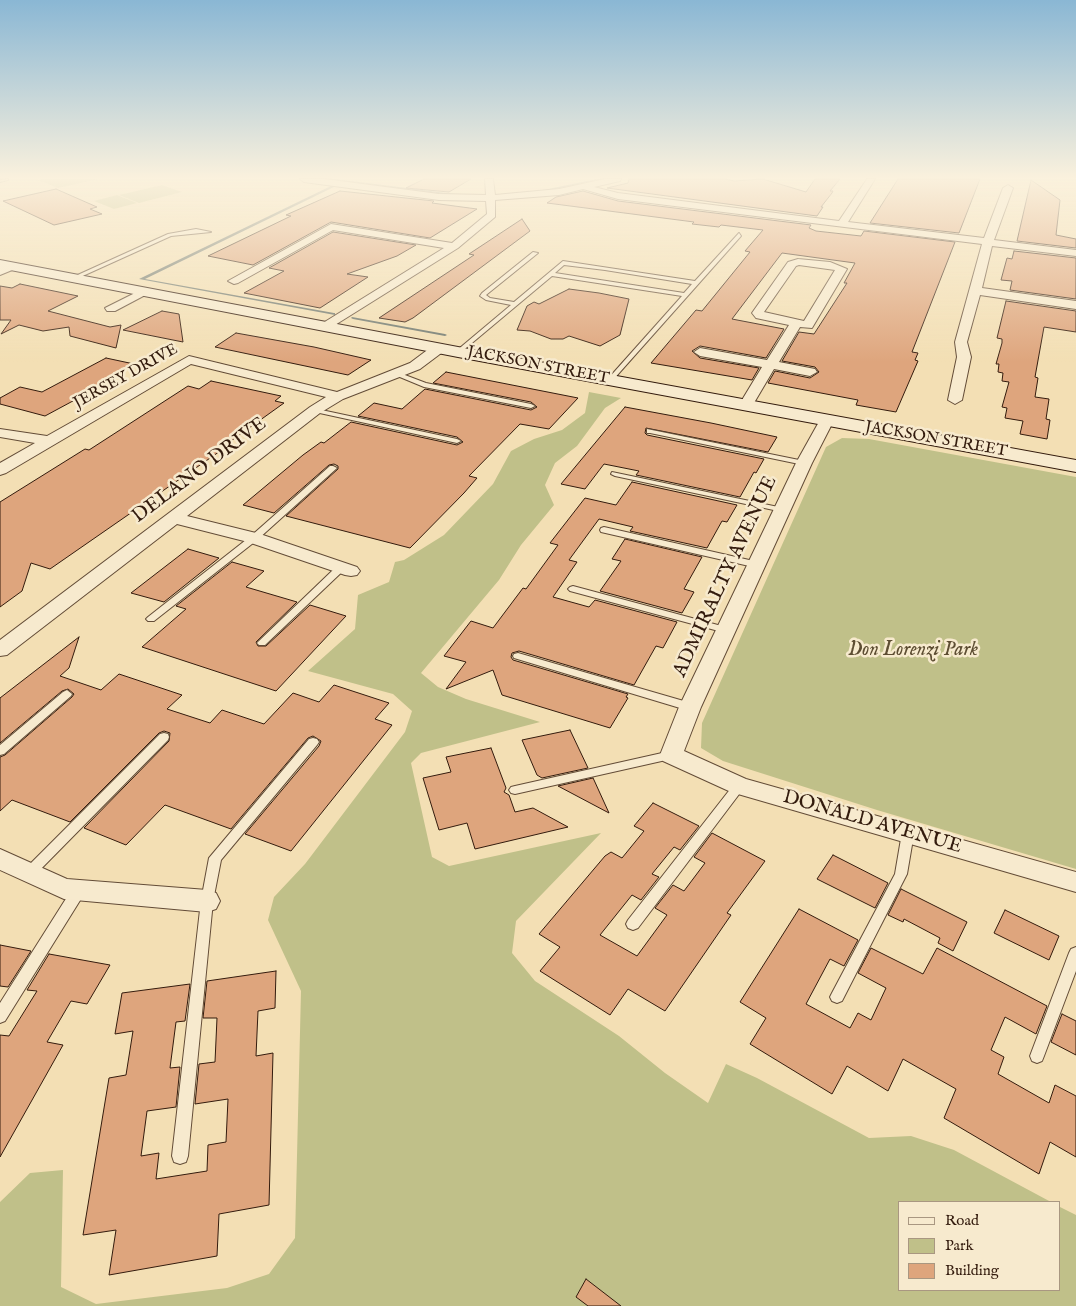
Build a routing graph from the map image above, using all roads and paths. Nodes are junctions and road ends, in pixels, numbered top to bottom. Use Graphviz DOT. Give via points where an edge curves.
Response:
graph roads {
  1 [pos="159,240"];
  2 [pos="306,240"];
  3 [pos="417,240"];
  4 [pos="461,240"];
  5 [pos="735,240"];
  6 [pos="971,240"];
  7 [pos="988,242"];
  8 [pos="454,246"];
  9 [pos="1076,253"];
  10 [pos="536,254"];
  11 [pos="4,267"];
  12 [pos="551,274"];
  13 [pos="74,278"];
  14 [pos="234,281"];
  15 [pos="696,283"];
  16 [pos="144,291"];
  17 [pos="976,291"];
  18 [pos="686,295"];
  19 [pos="516,304"];
  20 [pos="1076,305"];
  21 [pos="111,308"];
  22 [pos="796,323"];
  23 [pos="327,326"];
  24 [pos="439,348"];
  25 [pos="458,352"];
  26 [pos="700,352"];
  27 [pos="770,365"];
  28 [pos="810,372"];
  29 [pos="397,374"];
  30 [pos="610,380"];
  31 [pos="338,396"];
  32 [pos="955,400"];
  33 [pos="746,405"];
  34 [pos="531,406"];
  35 [pos="315,410"];
  36 [pos="828,420"];
  37 [pos="650,431"];
  38 [pos="0,432"];
  39 [pos="48,441"];
  40 [pos="457,441"];
  41 [pos="804,463"];
  42 [pos="1076,466"];
  43 [pos="333,468"];
  44 [pos="0,470"];
  45 [pos="615,474"];
  46 [pos="782,510"];
  47 [pos="174,518"];
  48 [pos="604,530"];
  49 [pos="254,538"];
  50 [pos="758,565"];
  51 [pos="343,569"];
  52 [pos="573,589"];
  53 [pos="152,619"];
  54 [pos="726,630"];
  55 [pos="262,643"];
  56 [pos="0,650"];
  57 [pos="518,656"];
  58 [pos="67,694"];
  59 [pos="690,707"];
  60 [pos="164,737"];
  61 [pos="313,742"];
  62 [pos="0,751"];
  63 [pos="671,755"];
  64 [pos="739,786"];
  65 [pos="515,790"];
  66 [pos="908,833"];
  67 [pos="0,859"];
  68 [pos="29,873"];
  69 [pos="1076,882"];
  70 [pos="80,890"];
  71 [pos="207,901"];
  72 [pos="633,924"];
  73 [pos="1076,953"];
  74 [pos="837,997"];
  75 [pos="0,1016"];
  76 [pos="1037,1056"];
  77 [pos="180,1156"];
  1 -- 13 [label="lane"];
  2 -- 14 [label="street"];
  3 -- 8 [label="street"];
  4 -- 8 [label="street"];
  5 -- 15 [label="lane"];
  6 -- 7 [label="street"];
  7 -- 9 [label="street"];
  7 -- 17 [label="street"];
  8 -- 23 [label="street"];
  10 -- 19 [label="lane" via="483,296"];
  11 -- 13 [label="main road, JACKSON STREET"];
  12 -- 15 [label="lane" via="563,263"];
  12 -- 18 [label="lane"];
  12 -- 19 [label="lane"];
  13 -- 16 [label="main road, JACKSON STREET"];
  15 -- 18 [label="lane"];
  16 -- 21 [label="street"];
  16 -- 23 [label="main road, JACKSON STREET"];
  17 -- 20 [label="street"];
  17 -- 32 [label="street" via="961,342 964,357"];
  18 -- 30 [label="lane"];
  19 -- 25 [label="lane"];
  22 -- 22 [label="street" via="808,324 841,269 806,262 792,264 758,313 765,318"];
  22 -- 27 [label="street"];
  23 -- 24 [label="main road, JACKSON STREET"];
  24 -- 25 [label="main road, JACKSON STREET"];
  24 -- 29 [label="street, DELANO DRIVE"];
  25 -- 30 [label="main road, JACKSON STREET"];
  26 -- 27 [label="street"];
  27 -- 28 [label="street"];
  27 -- 33 [label="street"];
  29 -- 31 [label="street, DELANO DRIVE"];
  29 -- 34 [label="lane" via="424,385"];
  30 -- 33 [label="main road, JACKSON STREET"];
  31 -- 35 [label="street, DELANO DRIVE"];
  31 -- 39 [label="street, JERSEY DRIVE" via="189,360"];
  33 -- 36 [label="main road, JACKSON STREET"];
  35 -- 40 [label="lane"];
  35 -- 47 [label="street, DELANO DRIVE"];
  36 -- 41 [label="street, ADMIRALTY AVENUE"];
  36 -- 42 [label="main road, JACKSON STREET"];
  37 -- 41 [label="lane"];
  38 -- 39 [label="street"];
  39 -- 44 [label="street, JERSEY DRIVE"];
  41 -- 46 [label="street, ADMIRALTY AVENUE"];
  43 -- 49 [label="lane"];
  45 -- 46 [label="lane"];
  46 -- 50 [label="street, ADMIRALTY AVENUE"];
  47 -- 49 [label="street"];
  47 -- 56 [label="street, DELANO DRIVE"];
  48 -- 50 [label="lane"];
  49 -- 51 [label="street"];
  49 -- 53 [label="lane"];
  50 -- 54 [label="street, ADMIRALTY AVENUE"];
  51 -- 55 [label="lane"];
  52 -- 54 [label="lane"];
  54 -- 59 [label="street, ADMIRALTY AVENUE"];
  57 -- 59 [label="lane"];
  58 -- 62 [label="lane"];
  59 -- 63 [label="street, ADMIRALTY AVENUE"];
  60 -- 68 [label="lane"];
  61 -- 71 [label="lane" via="215,858"];
  63 -- 64 [label="street, DONALD AVENUE"];
  63 -- 65 [label="lane"];
  64 -- 66 [label="street, DONALD AVENUE"];
  64 -- 72 [label="lane"];
  66 -- 69 [label="street, DONALD AVENUE"];
  66 -- 74 [label="lane" via="902,874"];
  67 -- 68 [label="street"];
  68 -- 70 [label="street" via="64,889"];
  70 -- 71 [label="street"];
  70 -- 75 [label="lane"];
  71 -- 77 [label="lane"];
  73 -- 76 [label="lane"];
}
